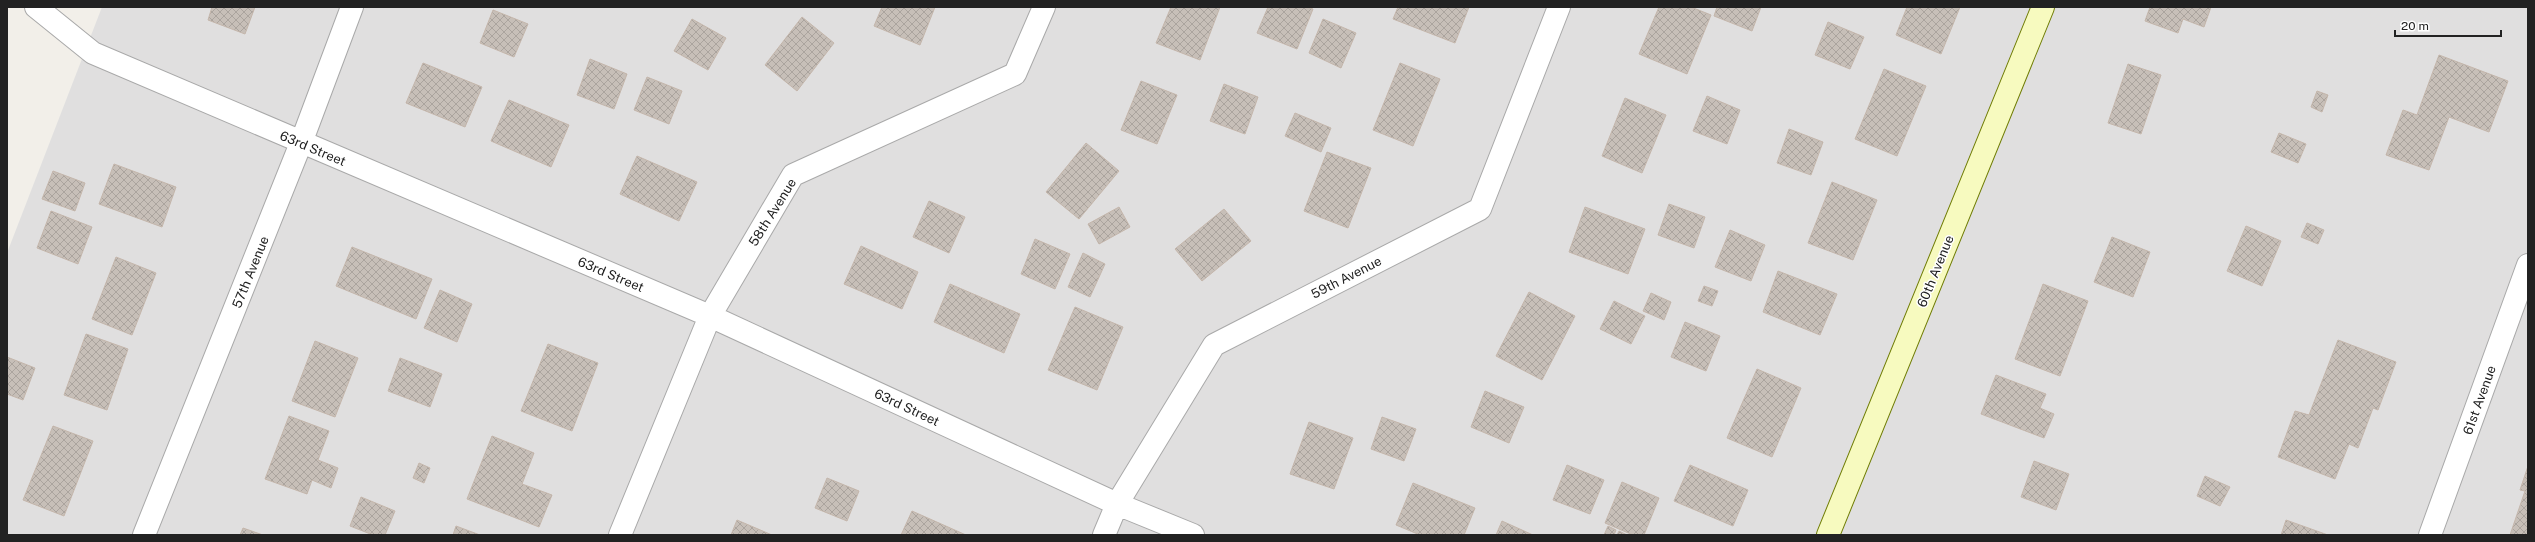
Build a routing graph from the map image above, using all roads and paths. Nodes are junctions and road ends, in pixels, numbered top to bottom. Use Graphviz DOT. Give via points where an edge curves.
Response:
graph roads {
  1 [pos="36,7"];
  2 [pos="352,7"];
  3 [pos="1044,7"];
  4 [pos="1560,7"];
  5 [pos="2043,7"];
  6 [pos="301,143"];
  7 [pos="2528,265"];
  8 [pos="710,316"];
  9 [pos="1117,504"];
  10 [pos="144,535"];
  11 [pos="620,535"];
  12 [pos="1104,535"];
  13 [pos="1193,535"];
  14 [pos="1828,535"];
  15 [pos="2430,535"];
  1 -- 6 [label="street, 63rd Street" via="93,53"];
  2 -- 6 [label="street, 57th Avenue"];
  3 -- 8 [label="street, 58th Avenue" via="1015,74 793,175"];
  4 -- 9 [label="street, 59th Avenue" via="1480,209 1214,344"];
  5 -- 14 [label="street, 60th Avenue"];
  6 -- 8 [label="street, 63rd Street"];
  6 -- 10 [label="street, 57th Avenue"];
  7 -- 15 [label="street, 61st Avenue"];
  8 -- 9 [label="street, 63rd Street"];
  8 -- 11 [label="street, 58th Avenue"];
  9 -- 12 [label="street, 59th Avenue"];
  9 -- 13 [label="street, 63rd Street"];
}
